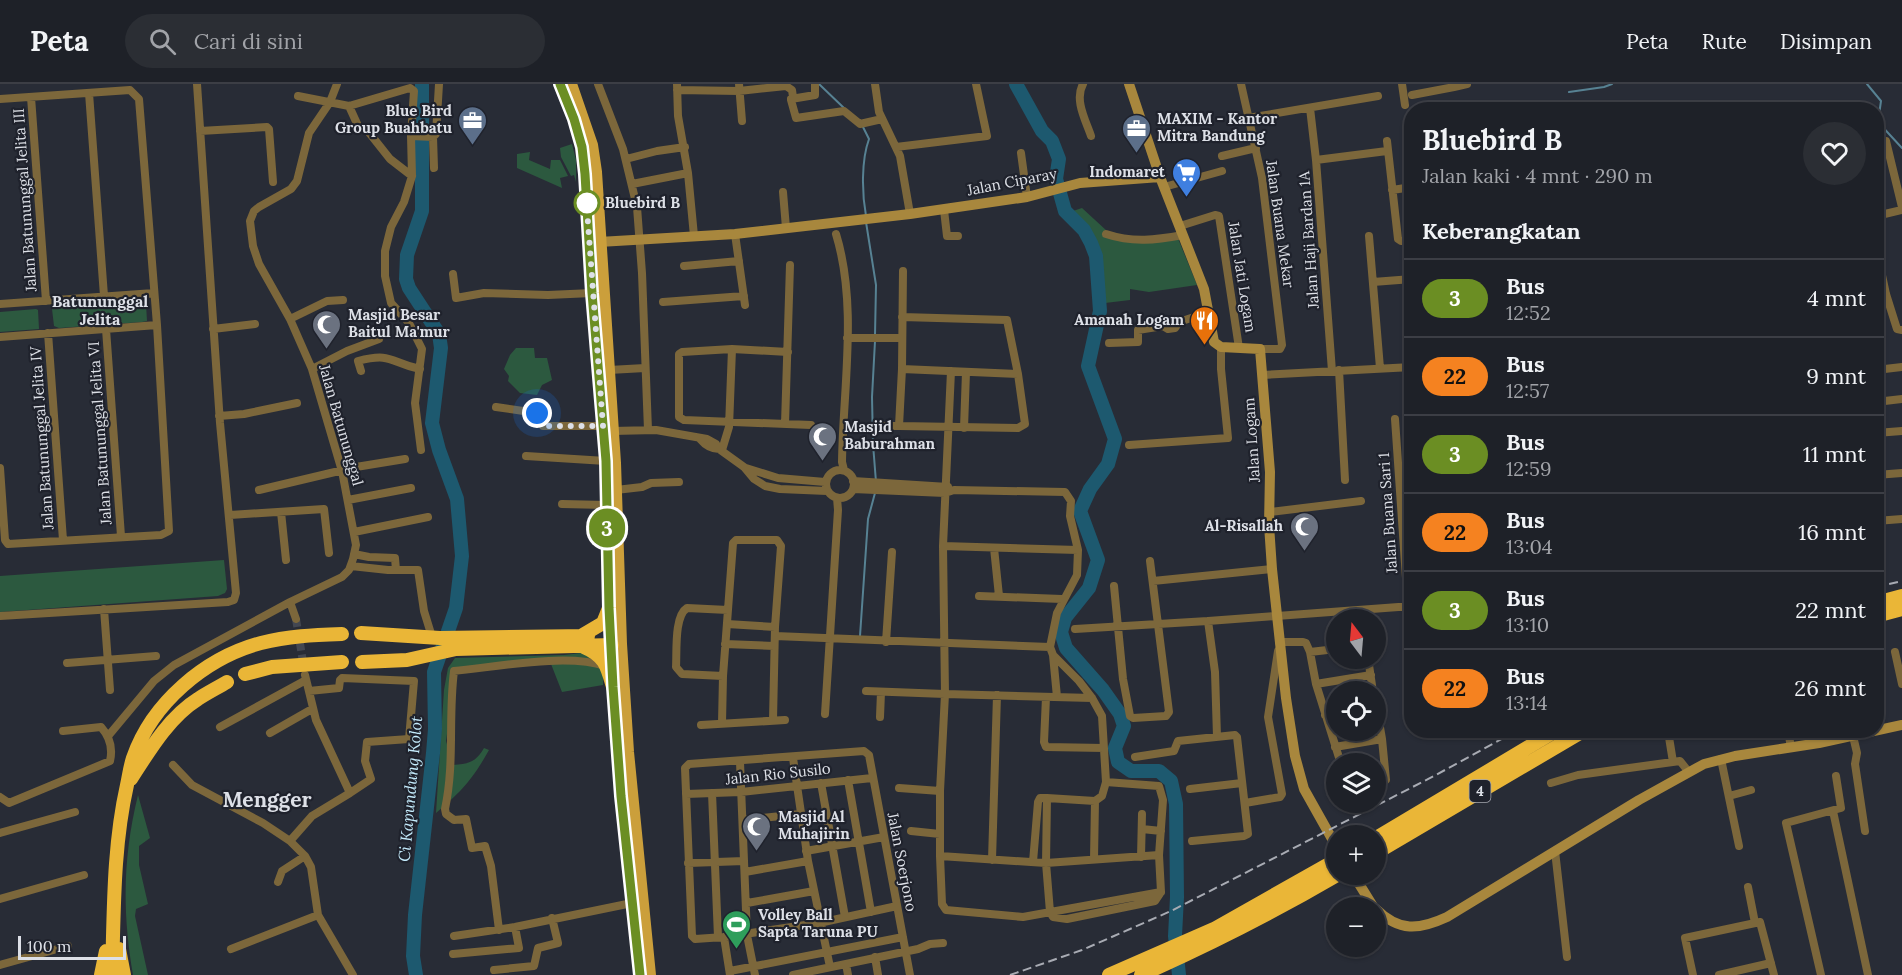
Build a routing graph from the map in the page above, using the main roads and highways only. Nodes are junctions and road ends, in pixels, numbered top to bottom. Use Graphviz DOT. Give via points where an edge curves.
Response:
graph roads {
  1 [pos="560,84"];
  2 [pos="571,84"];
  3 [pos="608,428"];
  4 [pos="611,491"];
  5 [pos="1902,596"];
  6 [pos="1884,601"];
  7 [pos="609,608"];
  8 [pos="1902,609"];
  9 [pos="1884,614"];
  10 [pos="361,633"];
  11 [pos="342,634"];
  12 [pos="616,640"];
  13 [pos="581,641"];
  14 [pos="342,662"];
  15 [pos="362,662"];
  16 [pos="245,674"];
  17 [pos="227,682"];
  18 [pos="613,687"];
  19 [pos="1544,738"];
  20 [pos="1571,738"];
  21 [pos="127,786"];
  22 [pos="1386,832"];
  23 [pos="1386,847"];
  24 [pos="1326,866"];
  25 [pos="1326,882"];
  26 [pos="114,911"];
  27 [pos="1216,934"];
  28 [pos="101,975"];
  29 [pos="112,975"];
  30 [pos="124,975"];
  31 [pos="640,975"];
  32 [pos="650,975"];
  33 [pos="1109,975"];
  34 [pos="1141,975"];
  1 -- 3 [label="main road" via="584,158 592,293"];
  2 -- 3 [label="main road" via="594,159 609,370"];
  3 -- 4 [label="main road"];
  3 -- 4 [label="main road" via="606,461"];
  4 -- 7 [label="main road" via="606,505"];
  4 -- 12 [label="main road"];
  5 -- 6 [label="highway"];
  7 -- 12 [label="main road"];
  7 -- 13 [label="highway" via="603,623"];
  8 -- 9 [label="highway"];
  10 -- 13 [label="highway"];
  11 -- 21 [label="highway" via="299,635 259,644 237,652 189,681 170,698 140,741"];
  12 -- 13 [label="highway"];
  12 -- 18 [label="main road"];
  12 -- 32 [label="main road"];
  13 -- 15 [label="highway" via="456,649 407,660"];
  13 -- 18 [label="highway" via="600,655"];
  14 -- 16 [label="highway" via="272,667"];
  17 -- 21 [label="highway" via="196,700 173,721"];
  18 -- 31 [label="main road"];
  19 -- 22 [label="highway, 4"];
  20 -- 23 [label="highway, 4"];
  21 -- 26 [label="highway" via="118,834"];
  24 -- 27 [label="highway"];
  25 -- 27 [label="highway" via="1284,907"];
  26 -- 28 [label="highway"];
  26 -- 29 [label="highway"];
  26 -- 30 [label="highway"];
  27 -- 33 [label="highway"];
  27 -- 34 [label="highway"];
}
